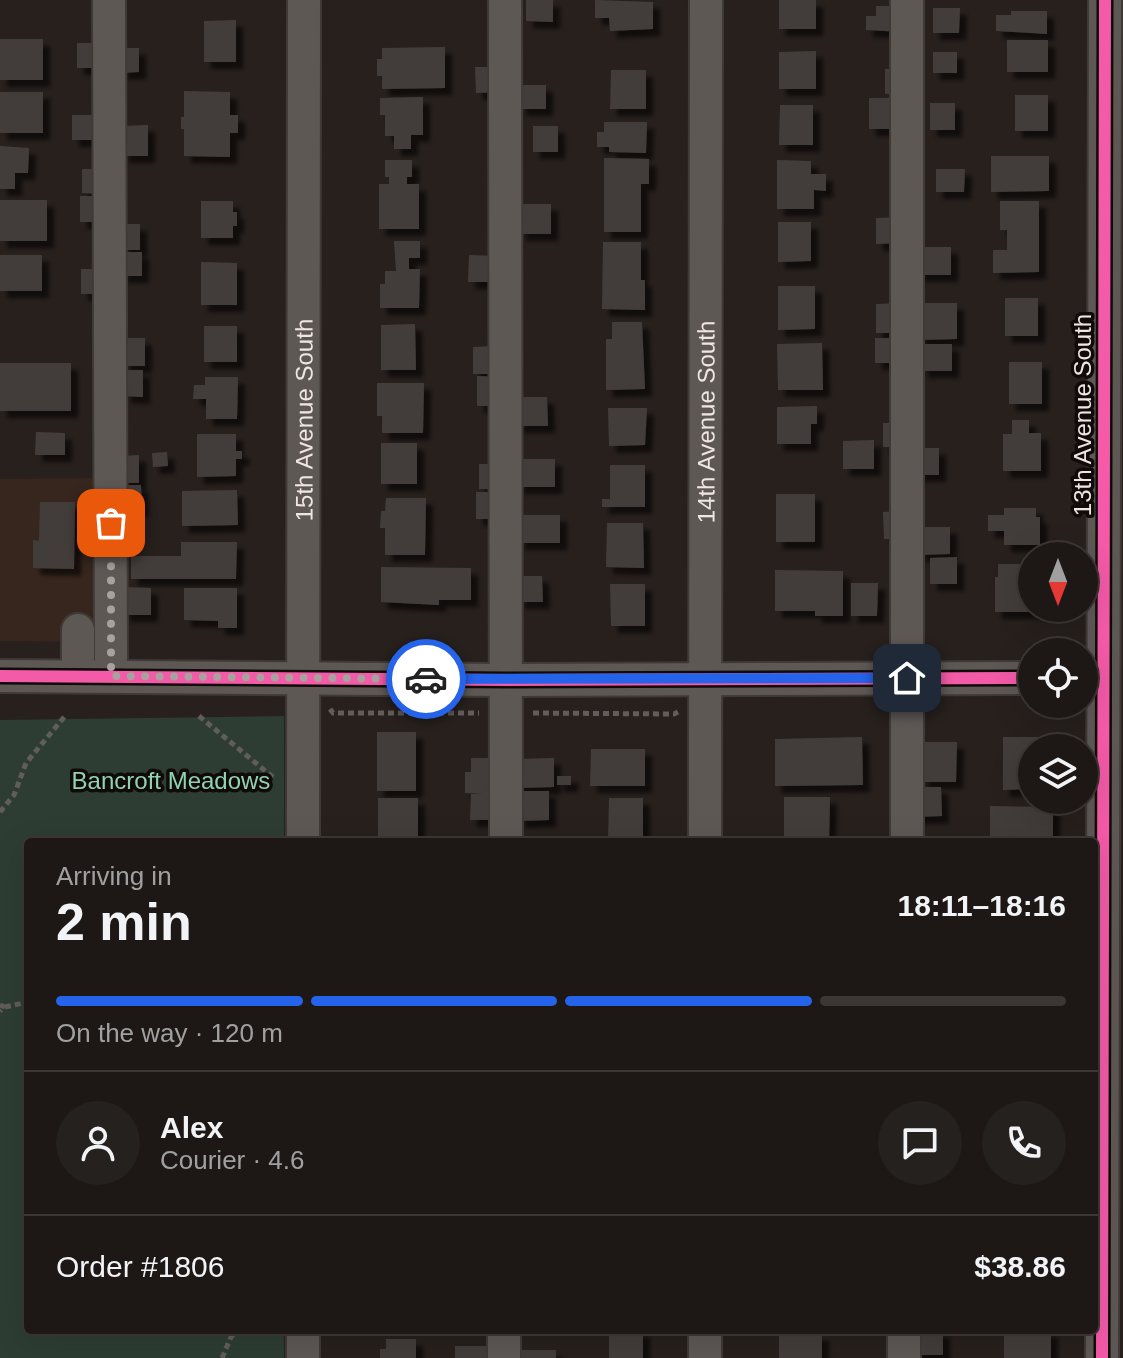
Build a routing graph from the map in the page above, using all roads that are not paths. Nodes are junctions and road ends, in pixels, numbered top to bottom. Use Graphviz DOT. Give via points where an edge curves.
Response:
graph roads {
  1 [pos="109,0"];
  2 [pos="304,0"];
  3 [pos="505,0"];
  4 [pos="706,0"];
  5 [pos="907,0"];
  6 [pos="1105,0"];
  7 [pos="78,630"];
  8 [pos="0,676"];
  9 [pos="78,676"];
  10 [pos="111,676"];
  11 [pos="303,678"];
  12 [pos="704,678"];
  13 [pos="907,678"];
  14 [pos="1018,678"];
  15 [pos="1104,678"];
  16 [pos="507,680"];
  17 [pos="303,838"];
  18 [pos="506,838"];
  19 [pos="705,838"];
  20 [pos="907,838"];
  21 [pos="303,1334"];
  22 [pos="504,1334"];
  23 [pos="705,1334"];
  24 [pos="904,1334"];
  25 [pos="303,1358"];
  26 [pos="504,1358"];
  27 [pos="705,1358"];
  28 [pos="904,1358"];
  29 [pos="1102,1358"];
  1 -- 10 [label="street"];
  2 -- 11 [label="street, 15th Avenue South"];
  3 -- 16 [label="street"];
  4 -- 12 [label="street, 14th Avenue South"];
  5 -- 13 [label="street"];
  6 -- 15 [label="street, 13th Avenue South"];
  7 -- 9 [label="street"];
  8 -- 9 [label="street"];
  9 -- 10 [label="street"];
  10 -- 11 [label="street"];
  11 -- 16 [label="street"];
  11 -- 17 [label="street, 15th Avenue South"];
  12 -- 13 [label="street"];
  12 -- 16 [label="street"];
  12 -- 19 [label="street, 14th Avenue South"];
  13 -- 14 [label="street"];
  13 -- 20 [label="street"];
  15 -- 29 [label="street, 13th Avenue South"];
  16 -- 18 [label="street"];
  21 -- 25 [label="street"];
  22 -- 26 [label="street"];
  23 -- 27 [label="street"];
  24 -- 28 [label="street"];
}
